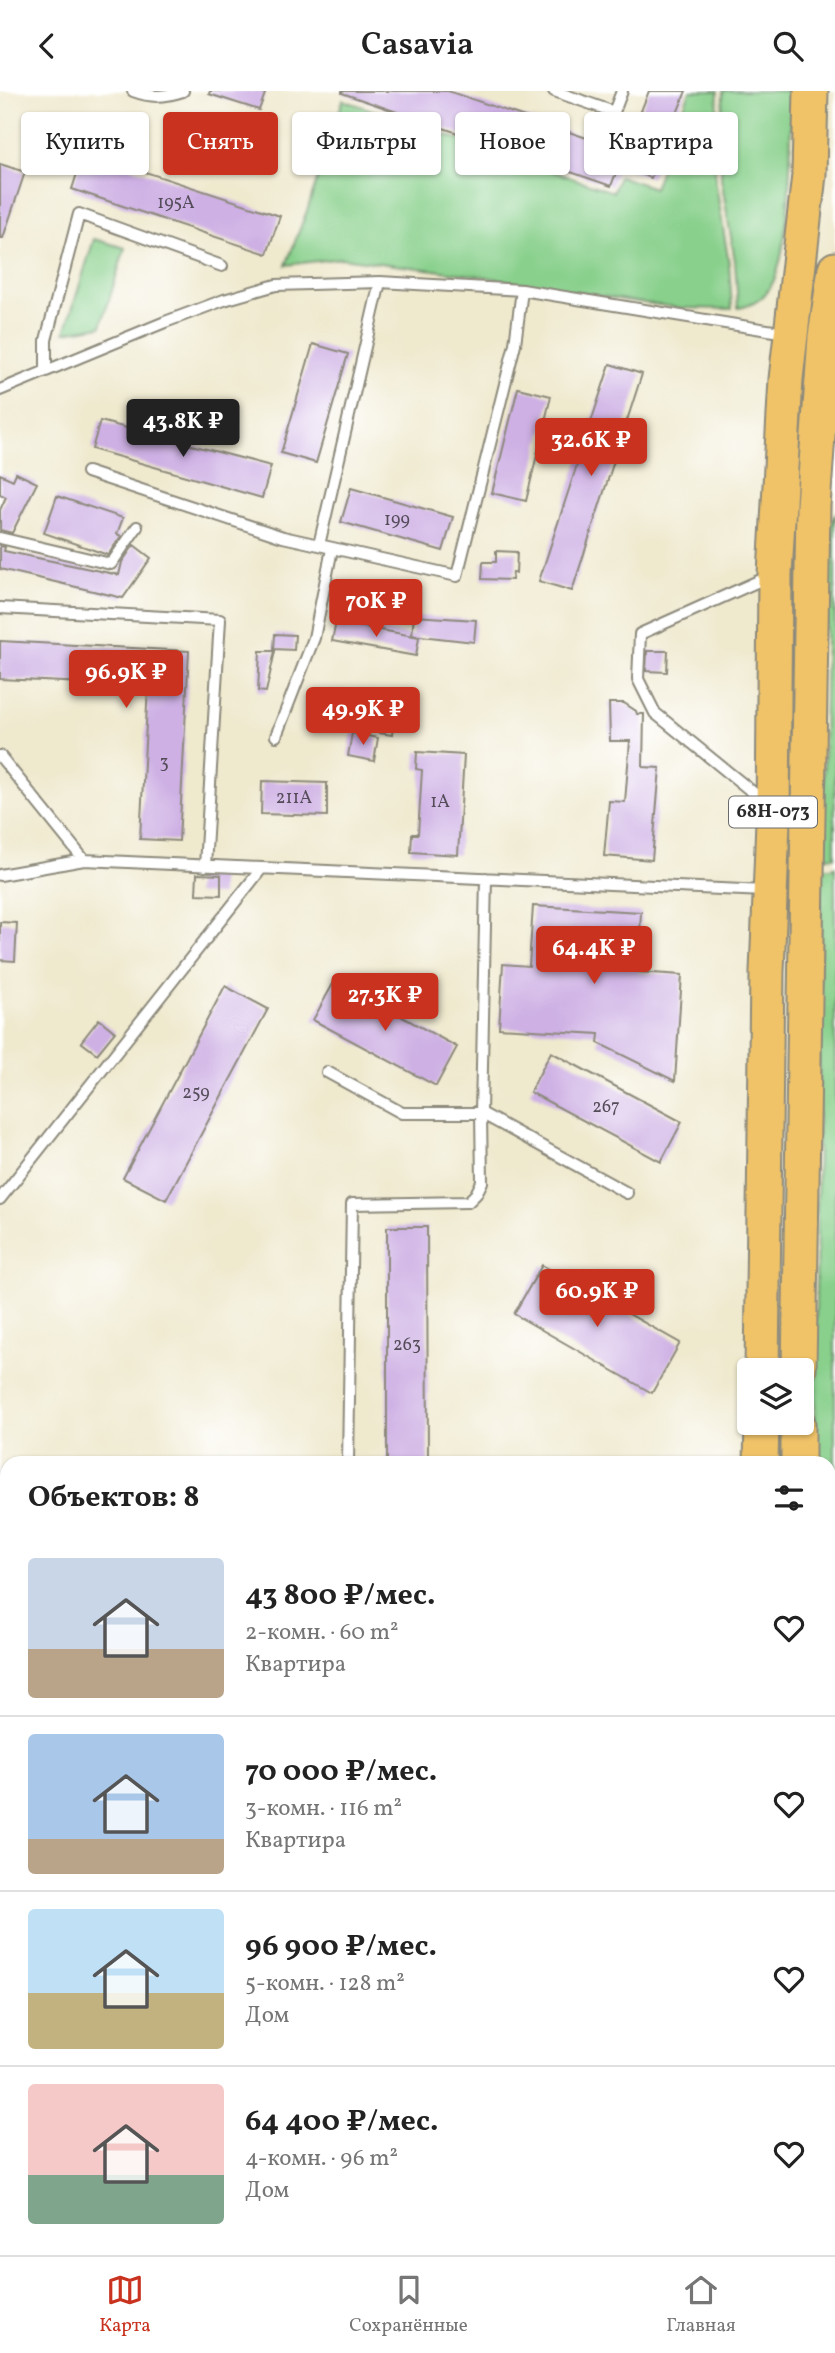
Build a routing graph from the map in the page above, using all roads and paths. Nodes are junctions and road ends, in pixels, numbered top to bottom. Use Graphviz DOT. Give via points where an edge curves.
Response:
graph roads {
  1 [pos="133,91"];
  2 [pos="183,91"];
  3 [pos="554,91"];
  4 [pos="622,91"];
  5 [pos="811,91"];
  6 [pos="222,266"];
  7 [pos="835,269"];
  8 [pos="380,282"];
  9 [pos="522,290"];
  10 [pos="790,334"];
  11 [pos="46,370"];
  12 [pos="0,390"];
  13 [pos="87,472"];
  14 [pos="137,527"];
  15 [pos="0,538"];
  16 [pos="319,545"];
  17 [pos="332,549"];
  18 [pos="775,575"];
  19 [pos="0,608"];
  20 [pos="276,736"];
  21 [pos="0,756"];
  22 [pos="773,821"];
  23 [pos="84,860"];
  24 [pos="205,866"];
  25 [pos="262,868"];
  26 [pos="0,874"];
  27 [pos="486,878"];
  28 [pos="769,891"];
  29 [pos="327,1072"];
  30 [pos="481,1113"];
  31 [pos="627,1193"];
  32 [pos="0,1199"];
  33 [pos="762,1358"];
  34 [pos="799,1358"];
  35 [pos="762,1435"];
  36 [pos="798,1435"];
  37 [pos="348,1456"];
  38 [pos="761,1456"];
  39 [pos="798,1456"];
  1 -- 2 [label="lane" via="149,97"];
  3 -- 4 [label="lane" via="614,112"];
  5 -- 10 [label="main road, 68Н-073" via="809,175"];
  6 -- 11 [label="lane" via="79,214 46,339"];
  7 -- 34 [label="main road, 68Н-073" via="825,337"];
  8 -- 9 [label="lane"];
  8 -- 11 [label="lane" via="276,285 224,300"];
  8 -- 16 [label="lane"];
  9 -- 10 [label="lane"];
  9 -- 17 [label="lane" via="515,344 457,576"];
  10 -- 18 [label="main road, 68Н-073"];
  11 -- 12 [label="lane"];
  13 -- 16 [label="lane"];
  14 -- 15 [label="lane" via="111,564"];
  16 -- 17 [label="lane"];
  17 -- 20 [label="lane" via="314,638"];
  18 -- 22 [label="main road, 68Н-073"];
  18 -- 22 [label="lane" via="639,633 638,679 655,713 755,795"];
  19 -- 24 [label="lane" via="220,620"];
  21 -- 23 [label="lane"];
  22 -- 28 [label="main road, 68Н-073"];
  23 -- 24 [label="lane"];
  23 -- 26 [label="lane"];
  24 -- 25 [label="lane"];
  25 -- 27 [label="lane"];
  25 -- 32 [label="lane"];
  27 -- 28 [label="lane"];
  27 -- 30 [label="lane"];
  28 -- 33 [label="main road, 68Н-073"];
  29 -- 30 [label="lane" via="402,1113"];
  30 -- 31 [label="lane"];
  30 -- 37 [label="lane" via="482,1182 468,1202 352,1204"];
  35 -- 38 [label="main road"];
  36 -- 39 [label="main road"];
}
